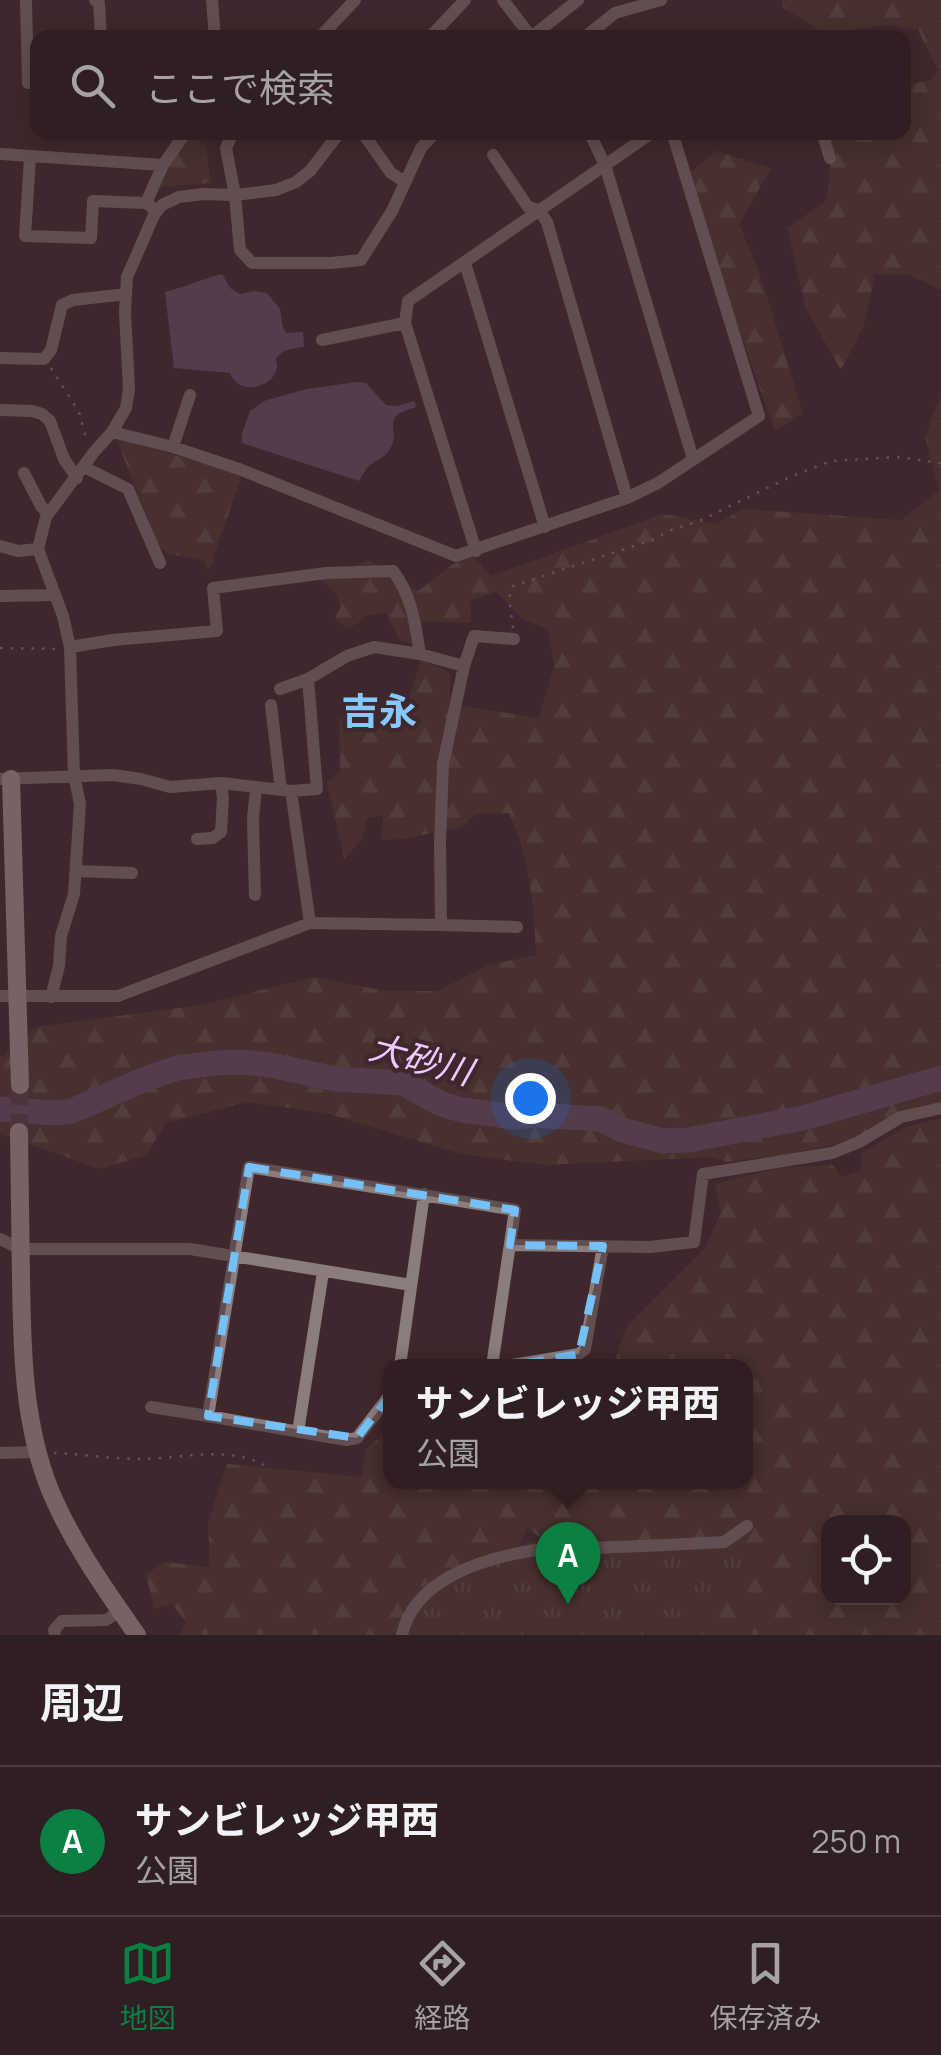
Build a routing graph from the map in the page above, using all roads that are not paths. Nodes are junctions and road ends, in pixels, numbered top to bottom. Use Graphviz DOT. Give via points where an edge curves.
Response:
graph roads {
  1 [pos="26,0"];
  2 [pos="95,0"];
  3 [pos="212,0"];
  4 [pos="355,0"];
  5 [pos="465,0"];
  6 [pos="504,0"];
  7 [pos="578,0"];
  8 [pos="660,0"];
  9 [pos="101,30"];
  10 [pos="215,30"];
  11 [pos="327,30"];
  12 [pos="437,30"];
  13 [pos="526,30"];
  14 [pos="540,30"];
  15 [pos="594,30"];
  16 [pos="30,83"];
  17 [pos="181,140"];
  18 [pos="230,140"];
  19 [pos="334,140"];
  20 [pos="368,140"];
  21 [pos="428,140"];
  22 [pos="592,140"];
  23 [pos="641,140"];
  24 [pos="674,140"];
  25 [pos="824,140"];
  26 [pos="1,154"];
  27 [pos="492,155"];
  28 [pos="30,158"];
  29 [pos="830,158"];
  30 [pos="164,165"];
  31 [pos="605,165"];
  32 [pos="405,182"];
  33 [pos="235,195"];
  34 [pos="152,207"];
  35 [pos="540,210"];
  36 [pos="465,262"];
  37 [pos="126,294"];
  38 [pos="405,322"];
  39 [pos="322,340"];
  40 [pos="0,358"];
  41 [pos="190,395"];
  42 [pos="0,410"];
  43 [pos="112,432"];
  44 [pos="173,448"];
  45 [pos="693,459"];
  46 [pos="24,472"];
  47 [pos="80,473"];
  48 [pos="627,498"];
  49 [pos="48,513"];
  50 [pos="545,527"];
  51 [pos="0,546"];
  52 [pos="38,548"];
  53 [pos="476,551"];
  54 [pos="160,562"];
  55 [pos="54,595"];
  56 [pos="0,596"];
  57 [pos="514,639"];
  58 [pos="70,647"];
  59 [pos="420,654"];
  60 [pos="464,666"];
  61 [pos="308,678"];
  62 [pos="280,689"];
  63 [pos="271,704"];
  64 [pos="74,775"];
  65 [pos="6,779"];
  66 [pos="221,782"];
  67 [pos="256,788"];
  68 [pos="286,791"];
  69 [pos="198,839"];
  70 [pos="76,871"];
  71 [pos="132,873"];
  72 [pos="255,895"];
  73 [pos="310,922"];
  74 [pos="441,926"];
  75 [pos="517,927"];
  76 [pos="9,997"];
  77 [pos="52,997"];
  78 [pos="20,1085"];
  79 [pos="941,1108"];
  80 [pos="20,1132"];
  81 [pos="424,1194"];
  82 [pos="0,1239"];
  83 [pos="510,1245"];
  84 [pos="602,1246"];
  85 [pos="20,1249"];
  86 [pos="234,1256"];
  87 [pos="322,1272"];
  88 [pos="411,1285"];
  89 [pos="401,1359"];
  90 [pos="493,1359"];
  91 [pos="549,1359"];
  92 [pos="383,1404"];
  93 [pos="151,1407"];
  94 [pos="208,1416"];
  95 [pos="298,1432"];
  96 [pos="38,1452"];
  97 [pos="0,1453"];
  98 [pos="747,1526"];
  99 [pos="120,1610"];
  100 [pos="55,1635"];
  101 [pos="137,1635"];
  102 [pos="402,1635"];
  1 -- 16 [label="street"];
  2 -- 9 [label="street"];
  3 -- 10 [label="street"];
  4 -- 11 [label="street"];
  5 -- 12 [label="street"];
  6 -- 13 [label="street"];
  7 -- 14 [label="street"];
  8 -- 15 [label="street" via="614,13"];
  17 -- 30 [label="street"];
  18 -- 33 [label="street"];
  19 -- 33 [label="street" via="296,182"];
  20 -- 32 [label="street"];
  21 -- 32 [label="street"];
  22 -- 31 [label="street"];
  23 -- 31 [label="street"];
  24 -- 45 [label="street" via="758,416"];
  25 -- 29 [label="street"];
  26 -- 28 [label="street"];
  27 -- 35 [label="street" via="528,207"];
  28 -- 30 [label="street"];
  28 -- 34 [label="street" via="25,236 91,238 93,201"];
  30 -- 34 [label="street"];
  31 -- 35 [label="street"];
  31 -- 45 [label="street"];
  32 -- 33 [label="street" via="361,260 332,263 252,263 240,250"];
  33 -- 34 [label="street" via="179,196"];
  34 -- 37 [label="street"];
  35 -- 36 [label="street"];
  35 -- 48 [label="street"];
  36 -- 38 [label="street" via="408,301"];
  36 -- 50 [label="street"];
  37 -- 40 [label="street" via="62,305 44,360"];
  37 -- 43 [label="street" via="129,389"];
  38 -- 39 [label="street"];
  38 -- 53 [label="street"];
  41 -- 44 [label="street"];
  42 -- 47 [label="street" via="42,414 64,459"];
  43 -- 44 [label="street"];
  43 -- 47 [label="street"];
  44 -- 53 [label="street" via="456,556"];
  45 -- 48 [label="street"];
  46 -- 49 [label="street"];
  47 -- 49 [label="street"];
  47 -- 54 [label="street" via="128,488"];
  48 -- 50 [label="street"];
  49 -- 52 [label="street"];
  50 -- 53 [label="street"];
  51 -- 52 [label="street"];
  52 -- 55 [label="street"];
  55 -- 56 [label="street"];
  55 -- 58 [label="street"];
  57 -- 60 [label="street" via="474,636"];
  58 -- 59 [label="street" via="217,631 214,588 393,571 412,606"];
  58 -- 64 [label="street"];
  59 -- 60 [label="street"];
  59 -- 61 [label="street" via="374,647"];
  60 -- 74 [label="street" via="443,764"];
  61 -- 62 [label="street"];
  61 -- 68 [label="street" via="317,788"];
  63 -- 68 [label="street"];
  64 -- 65 [label="street"];
  64 -- 66 [label="street" via="170,787"];
  64 -- 70 [label="street" via="80,804"];
  65 -- 76 [label="street"];
  66 -- 67 [label="street"];
  66 -- 69 [label="street" via="221,832"];
  67 -- 68 [label="street"];
  67 -- 72 [label="street"];
  68 -- 73 [label="street"];
  70 -- 71 [label="street"];
  70 -- 77 [label="street"];
  73 -- 74 [label="street"];
  73 -- 77 [label="street" via="118,996"];
  74 -- 75 [label="street"];
  76 -- 77 [label="street"];
  76 -- 78 [label="street"];
  79 -- 84 [label="street" via="901,1117 832,1153 703,1174 694,1242"];
  80 -- 85 [label="street"];
  81 -- 83 [label="street" via="515,1210"];
  81 -- 86 [label="street" via="249,1166"];
  81 -- 88 [label="street"];
  82 -- 85 [label="street"];
  83 -- 84 [label="street"];
  83 -- 90 [label="street"];
  84 -- 91 [label="street" via="586,1349"];
  85 -- 86 [label="street"];
  85 -- 96 [label="street" via="24,1371"];
  86 -- 87 [label="street"];
  86 -- 94 [label="street"];
  87 -- 88 [label="street"];
  87 -- 95 [label="street"];
  88 -- 89 [label="street"];
  92 -- 95 [label="street" via="357,1438"];
  93 -- 94 [label="street"];
  94 -- 95 [label="street"];
  96 -- 97 [label="street"];
  96 -- 99 [label="street" via="71,1532"];
  98 -- 102 [label="street" via="724,1542 530,1551 464,1569 435,1584"];
  99 -- 100 [label="street" via="106,1620 62,1621"];
  99 -- 101 [label="street"];
}
